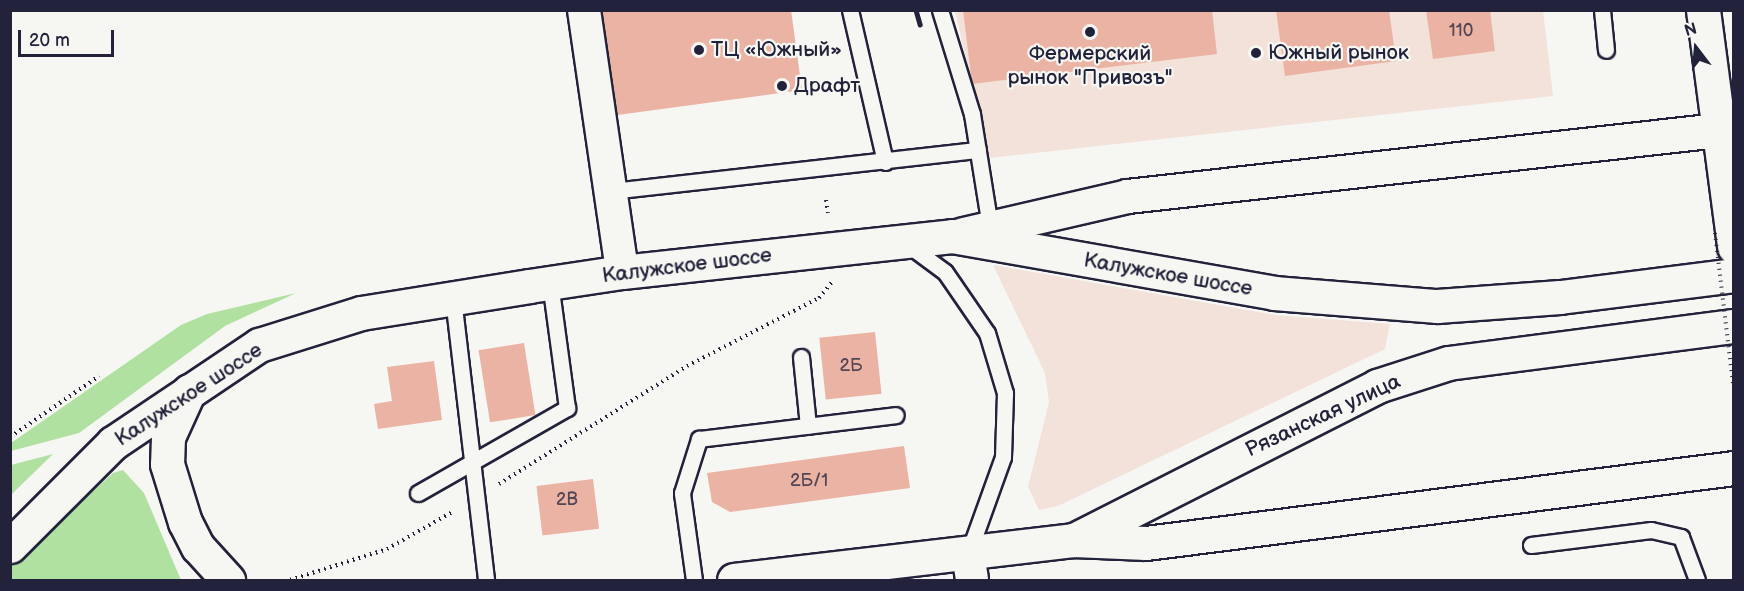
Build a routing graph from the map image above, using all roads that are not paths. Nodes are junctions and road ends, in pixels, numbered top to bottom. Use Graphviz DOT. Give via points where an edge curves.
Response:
graph roads {
  1 [pos="584,10"];
  2 [pos="850,10"];
  3 [pos="940,10"];
  4 [pos="1602,10"];
  5 [pos="1702,10"];
  6 [pos="1606,51"];
  7 [pos="1718,130"];
  8 [pos="978,150"];
  9 [pos="885,162"];
  10 [pos="611,191"];
  11 [pos="990,227"];
  12 [pos="1727,235"];
  13 [pos="952,236"];
  14 [pos="906,243"];
  15 [pos="622,272"];
  16 [pos="1734,275"];
  17 [pos="550,283"];
  18 [pos="453,298"];
  19 [pos="1734,326"];
  20 [pos="801,357"];
  21 [pos="189,391"];
  22 [pos="897,415"];
  23 [pos="808,426"];
  24 [pos="473,460"];
  25 [pos="1734,468"];
  26 [pos="418,493"];
  27 [pos="1073,540"];
  28 [pos="1531,545"];
  29 [pos="10,546"];
  30 [pos="970,567"];
  31 [pos="228,580"];
  32 [pos="486,580"];
  33 [pos="694,580"];
  34 [pos="734,580"];
  35 [pos="1697,580"];
  1 -- 10 [label="street"];
  2 -- 9 [label="lane"];
  3 -- 8 [label="lane" via="972,114"];
  4 -- 6 [label="lane"];
  5 -- 7 [label="main road"];
  7 -- 11 [label="main road" via="1127,196"];
  7 -- 12 [label="main road"];
  8 -- 9 [label="lane"];
  8 -- 11 [label="lane"];
  9 -- 10 [label="lane"];
  10 -- 15 [label="street"];
  11 -- 13 [label="main road"];
  13 -- 14 [label="main road, Калужское шоссе"];
  13 -- 16 [label="main road, Калужское шоссе" via="1274,293 1437,306 1560,297"];
  14 -- 15 [label="main road, Калужское шоссе"];
  14 -- 30 [label="lane" via="945,272 987,333 1005,393 1003,457"];
  15 -- 17 [label="main road, Калужское шоссе"];
  17 -- 18 [label="main road, Калужское шоссе"];
  17 -- 24 [label="lane" via="567,408"];
  18 -- 21 [label="main road, Калужское шоссе" via="361,313 259,345"];
  18 -- 24 [label="lane"];
  19 -- 27 [label="main road, Рязанская улица" via="1448,363 1377,386"];
  20 -- 23 [label="lane"];
  21 -- 29 [label="main road, Калужское шоссе" via="113,443"];
  21 -- 31 [label="main road" via="168,437 167,464 189,530 198,547"];
  22 -- 23 [label="lane"];
  23 -- 33 [label="lane" via="699,439 682,492"];
  24 -- 26 [label="lane"];
  24 -- 32 [label="lane"];
  25 -- 27 [label="main road" via="1146,543"];
  27 -- 30 [label="main road"];
  28 -- 35 [label="lane" via="1651,530 1681,537"];
  30 -- 34 [label="main road"];
}
